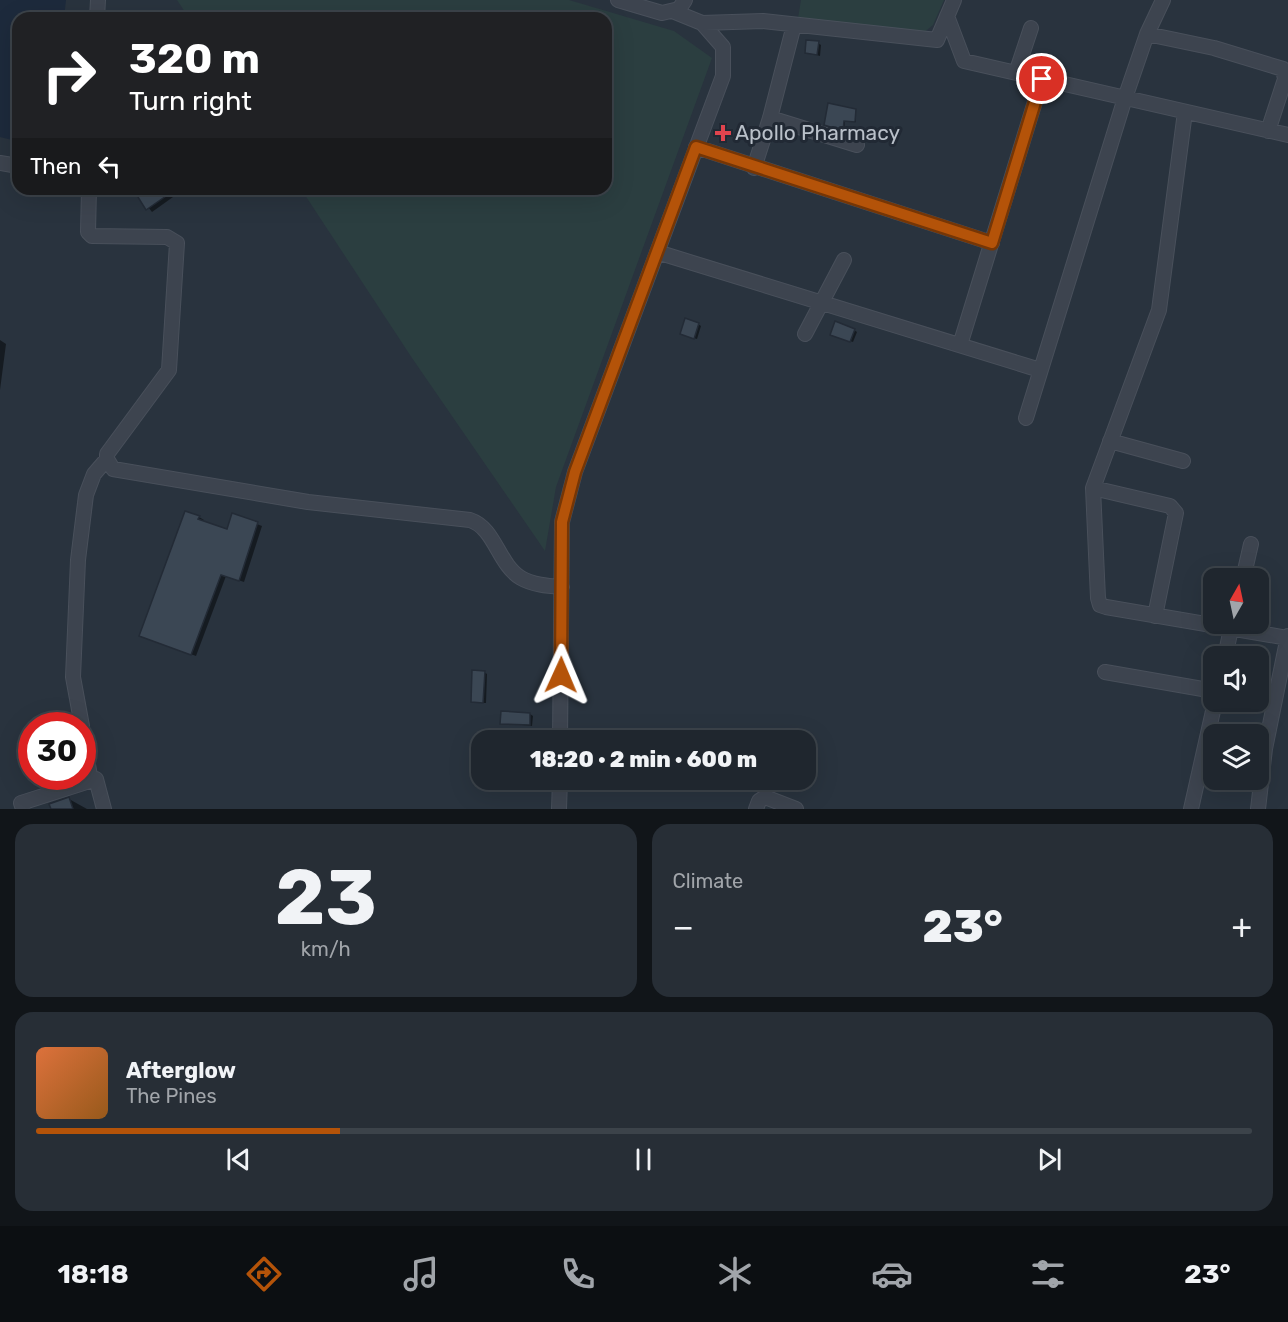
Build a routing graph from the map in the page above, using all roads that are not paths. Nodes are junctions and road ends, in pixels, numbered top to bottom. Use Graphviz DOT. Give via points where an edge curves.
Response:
graph roads {
  1 [pos="618,0"];
  2 [pos="685,0"];
  3 [pos="954,0"];
  4 [pos="1163,0"];
  5 [pos="675,12"];
  6 [pos="947,16"];
  7 [pos="702,23"];
  8 [pos="794,25"];
  9 [pos="1031,28"];
  10 [pos="1147,34"];
  11 [pos="1016,73"];
  12 [pos="1042,79"];
  13 [pos="1125,98"];
  14 [pos="1185,112"];
  15 [pos="770,118"];
  16 [pos="1268,130"];
  17 [pos="1288,135"];
  18 [pos="857,145"];
  19 [pos="696,147"];
  20 [pos="754,168"];
  21 [pos="88,195"];
  22 [pos="992,243"];
  23 [pos="657,252"];
  24 [pos="844,260"];
  25 [pos="821,303"];
  26 [pos="805,334"];
  27 [pos="960,345"];
  28 [pos="1040,370"];
  29 [pos="1026,418"];
  30 [pos="1110,441"];
  31 [pos="107,459"];
  32 [pos="1183,461"];
  33 [pos="1093,488"];
  34 [pos="1251,544"];
  35 [pos="1246,568"];
  36 [pos="562,587"];
  37 [pos="1155,616"];
  38 [pos="1203,622"];
  39 [pos="1269,633"];
  40 [pos="1288,637"];
  41 [pos="1105,672"];
  42 [pos="1203,689"];
  43 [pos="79,712"];
  44 [pos="1213,712"];
  45 [pos="560,730"];
  46 [pos="96,779"];
  47 [pos="62,790"];
  48 [pos="560,790"];
  49 [pos="23,809"];
  50 [pos="104,809"];
  51 [pos="559,809"];
  52 [pos="756,809"];
  53 [pos="796,809"];
  54 [pos="1191,809"];
  55 [pos="1258,809"];
  1 -- 5 [label="street" via="662,13"];
  2 -- 5 [label="street"];
  3 -- 6 [label="street"];
  4 -- 10 [label="street"];
  5 -- 7 [label="street"];
  6 -- 8 [label="street" via="937,40"];
  6 -- 11 [label="street" via="964,61"];
  7 -- 8 [label="street" via="763,21"];
  7 -- 19 [label="street" via="723,47 723,76"];
  8 -- 15 [label="street"];
  9 -- 11 [label="street"];
  10 -- 13 [label="street"];
  10 -- 16 [label="street" via="1214,48 1283,69 1285,79"];
  11 -- 12 [label="street"];
  12 -- 13 [label="street"];
  12 -- 22 [label="street"];
  13 -- 14 [label="street"];
  13 -- 28 [label="street"];
  14 -- 16 [label="street"];
  14 -- 30 [label="street" via="1159,310"];
  15 -- 18 [label="street"];
  15 -- 20 [label="street"];
  16 -- 17 [label="street"];
  19 -- 20 [label="street"];
  19 -- 23 [label="street"];
  20 -- 22 [label="street"];
  21 -- 31 [label="street" via="88,232 92,236 167,237 177,243 169,370"];
  22 -- 27 [label="street"];
  23 -- 25 [label="street"];
  23 -- 36 [label="street" via="575,472 562,522"];
  24 -- 25 [label="street"];
  25 -- 26 [label="street"];
  25 -- 27 [label="street"];
  27 -- 28 [label="street"];
  28 -- 29 [label="street"];
  30 -- 32 [label="street"];
  30 -- 33 [label="street"];
  31 -- 36 [label="street" via="113,469 170,479 308,502 470,520 482,525 507,565 522,578 543,586"];
  31 -- 43 [label="street" via="94,474 86,495 78,560 73,676"];
  33 -- 37 [label="street" via="1100,605"];
  33 -- 37 [label="street" via="1170,506 1176,513"];
  34 -- 35 [label="street"];
  36 -- 45 [label="street"];
  37 -- 38 [label="street"];
  39 -- 40 [label="street"];
  40 -- 55 [label="street" via="1265,749"];
  41 -- 42 [label="street"];
  44 -- 54 [label="street"];
  46 -- 50 [label="street"];
  47 -- 49 [label="street" via="21,803"];
  48 -- 51 [label="street"];
  52 -- 53 [label="street" via="765,797"];
}
